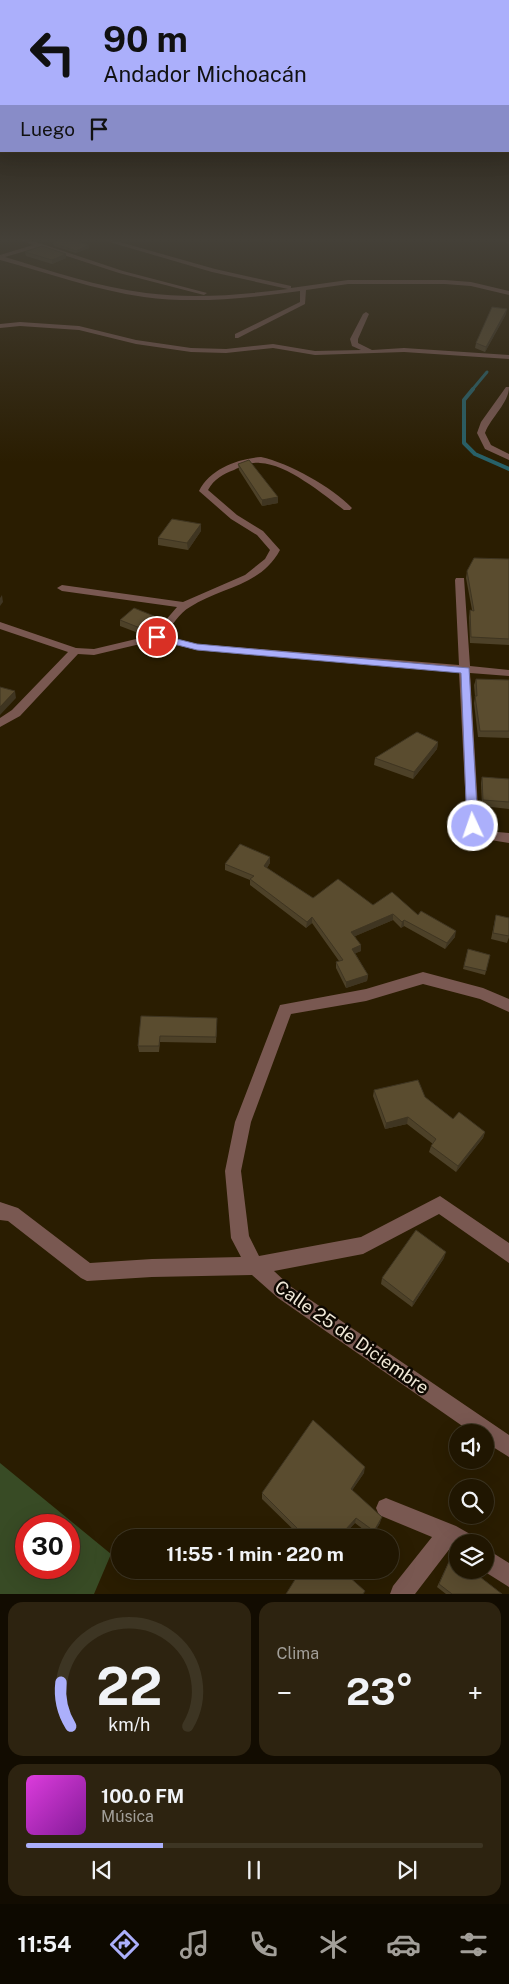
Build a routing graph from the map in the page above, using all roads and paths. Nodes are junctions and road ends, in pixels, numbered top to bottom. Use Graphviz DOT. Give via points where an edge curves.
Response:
graph roads {
  1 [pos="283,313"];
  2 [pos="366,314"];
  3 [pos="0,326"];
  4 [pos="238,336"];
  5 [pos="372,352"];
  6 [pos="509,357"];
  7 [pos="509,389"];
  8 [pos="509,458"];
  9 [pos="348,508"];
  10 [pos="460,580"];
  11 [pos="62,588"];
  12 [pos="185,605"];
  13 [pos="0,625"];
  14 [pos="157,637"];
  15 [pos="75,651"];
  16 [pos="466,670"];
  17 [pos="509,673"];
  18 [pos="0,723"];
  19 [pos="509,838"];
  20 [pos="509,1006"];
  21 [pos="0,1211"];
  22 [pos="509,1254"];
  23 [pos="255,1266"];
  24 [pos="509,1447"];
  25 [pos="386,1508"];
  26 [pos="449,1535"];
  27 [pos="449,1544"];
  28 [pos="494,1565"];
  29 [pos="509,1576"];
  30 [pos="401,1594"];
  1 -- 4 [label="street"];
  2 -- 5 [label="street" via="354,344"];
  3 -- 5 [label="street" via="20,324 79,328 136,342 192,350 226,351 273,346 315,353"];
  5 -- 6 [label="street" via="404,350"];
  7 -- 8 [label="street" via="485,422 481,433 488,447"];
  9 -- 12 [label="street" via="315,484 272,462 243,463 216,474 202,491 260,533 275,550 266,565"];
  10 -- 16 [label="street"];
  11 -- 12 [label="street"];
  12 -- 14 [label="street"];
  13 -- 15 [label="street"];
  14 -- 15 [label="street" via="94,652"];
  14 -- 16 [label="street" via="197,647"];
  15 -- 18 [label="street" via="16,713"];
  16 -- 17 [label="street"];
  16 -- 19 [label="street" via="473,826 483,835"];
  20 -- 23 [label="street, Calle 25 de Diciembre" via="483,994 423,978 366,995 285,1009 243,1122 233,1171 240,1238"];
  21 -- 23 [label="street" via="12,1214 87,1272"];
  22 -- 23 [label="street" via="440,1204 363,1245"];
  23 -- 24 [label="street, Calle 25 de Diciembre" via="284,1292"];
  25 -- 26 [label="street"];
  27 -- 30 [label="street"];
  28 -- 29 [label="street"];
}
